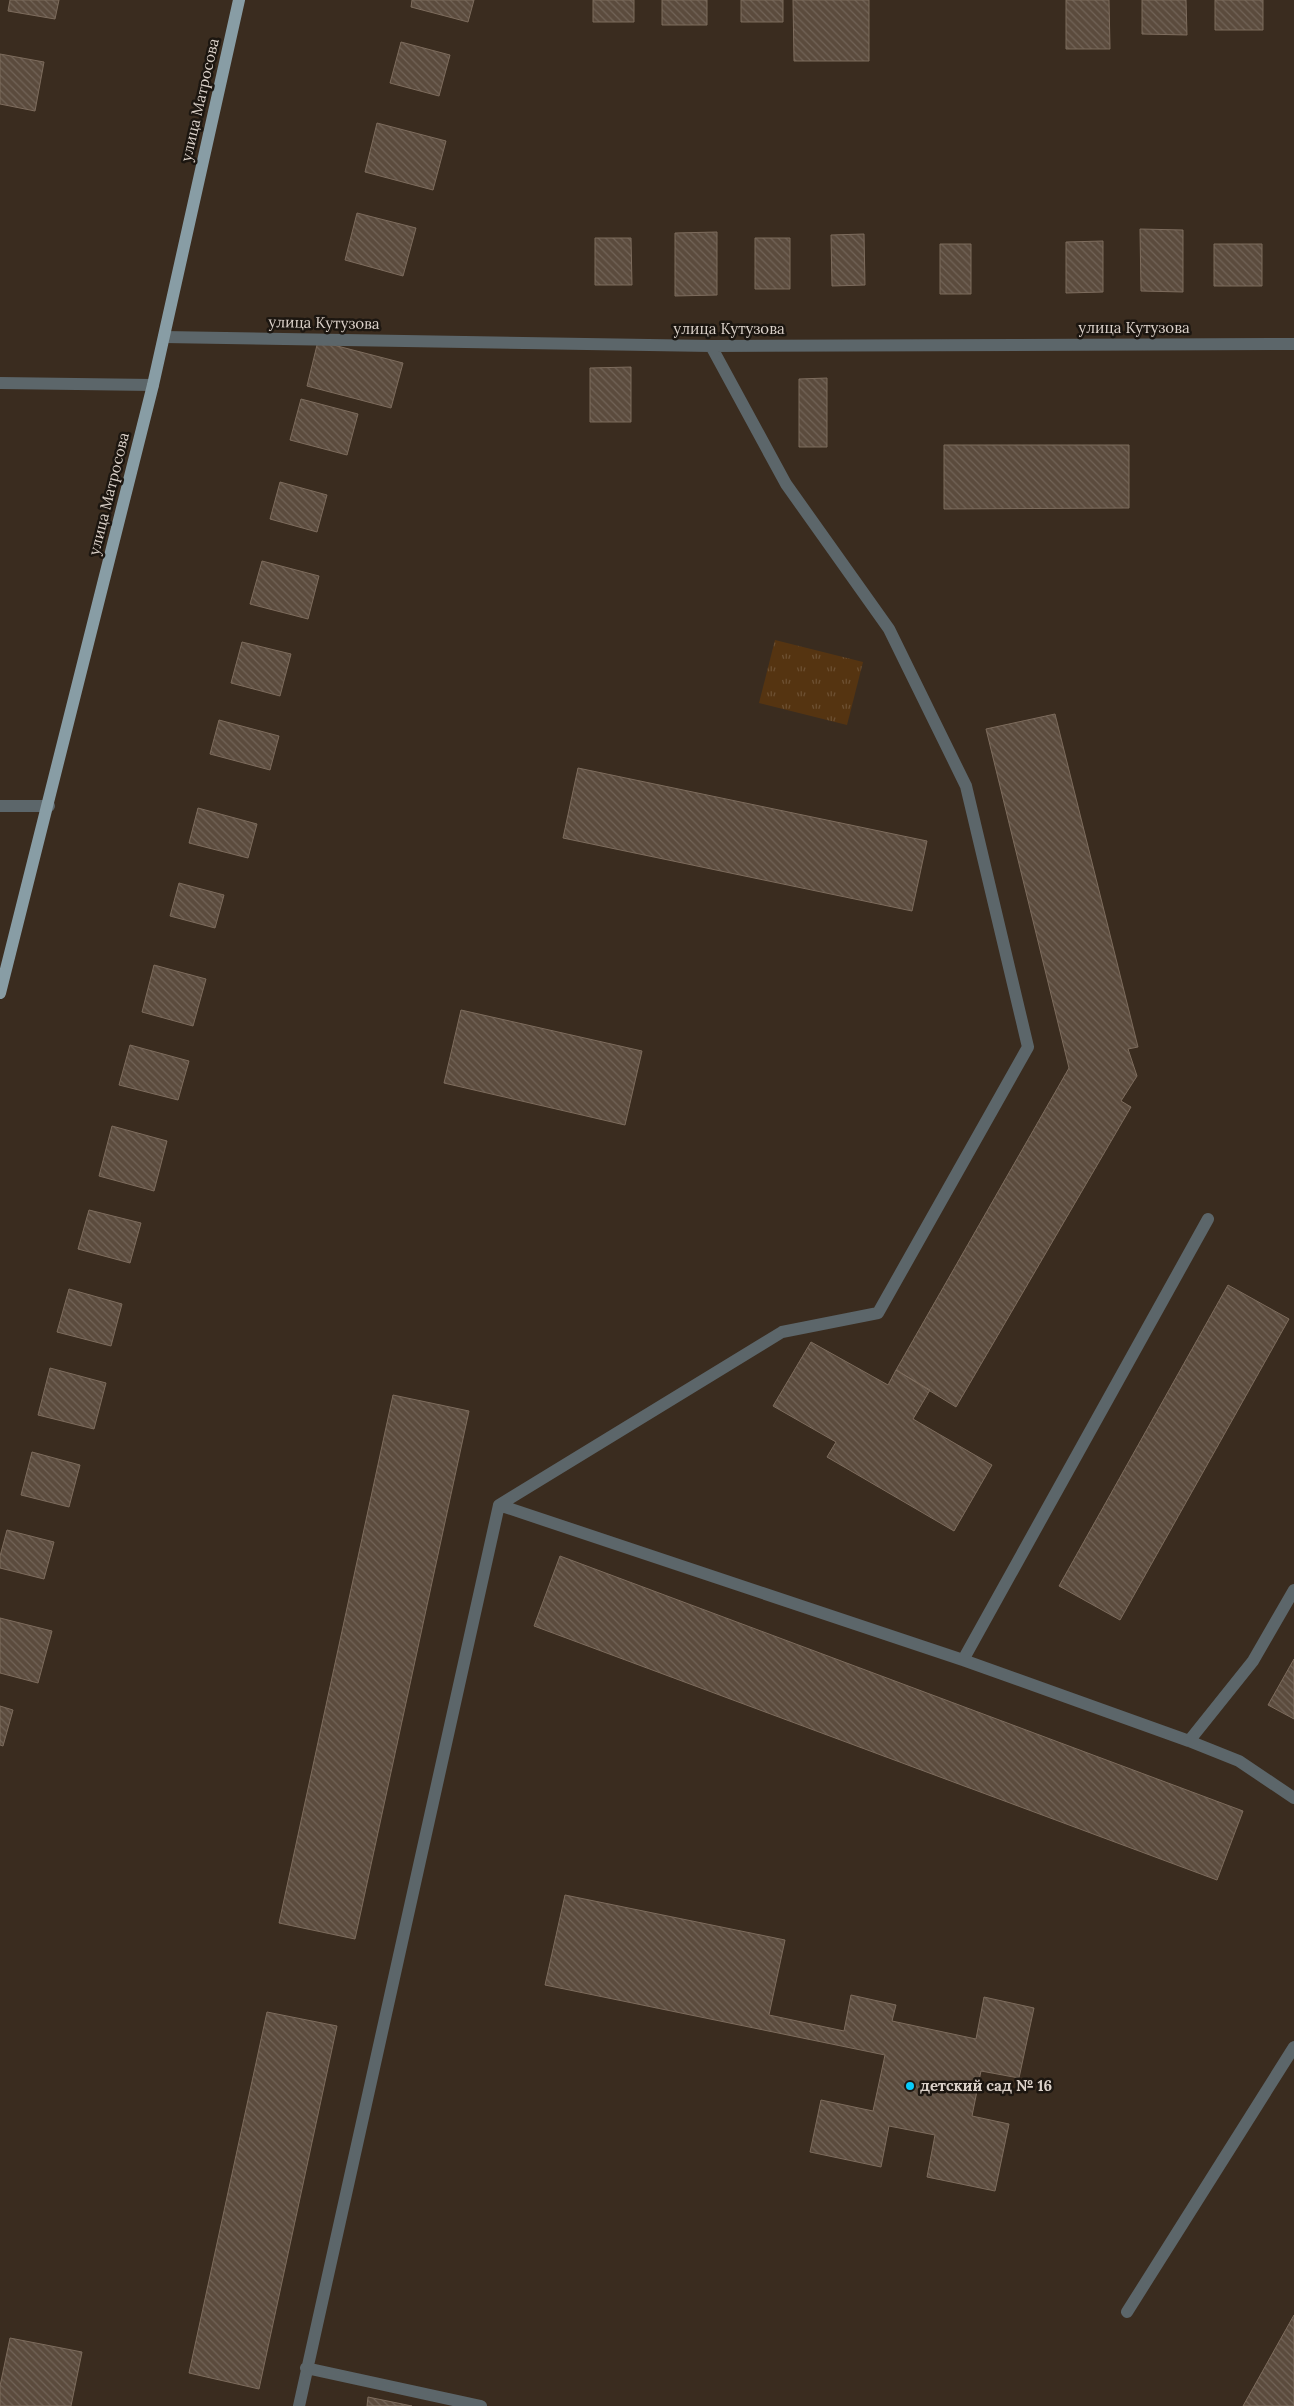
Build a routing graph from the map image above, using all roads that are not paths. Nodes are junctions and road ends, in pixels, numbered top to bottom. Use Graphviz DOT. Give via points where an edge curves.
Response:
graph roads {
  1 [pos="239,0"];
  2 [pos="164,337"];
  3 [pos="1294,344"];
  4 [pos="712,346"];
  5 [pos="0,382"];
  6 [pos="153,385"];
  7 [pos="0,806"];
  8 [pos="49,806"];
  9 [pos="0,993"];
  10 [pos="1208,1219"];
  11 [pos="499,1505"];
  12 [pos="1294,1590"];
  13 [pos="963,1660"];
  14 [pos="1189,1741"];
  15 [pos="1294,1798"];
  16 [pos="1294,2047"];
  17 [pos="1127,2312"];
  18 [pos="306,2368"];
  19 [pos="299,2406"];
  20 [pos="481,2406"];
  1 -- 2 [label="main road, улица Матросова"];
  2 -- 4 [label="street, улица Кутузова"];
  2 -- 6 [label="main road, улица Матросова"];
  3 -- 4 [label="street, улица Кутузова"];
  4 -- 11 [label="street" via="786,484 889,629 966,786 1028,1046 878,1313 782,1332"];
  5 -- 6 [label="street"];
  6 -- 8 [label="main road, улица Матросова"];
  7 -- 8 [label="street"];
  8 -- 9 [label="main road, улица Матросова"];
  10 -- 13 [label="street"];
  11 -- 13 [label="street"];
  11 -- 18 [label="street"];
  12 -- 14 [label="street" via="1253,1662"];
  13 -- 14 [label="street"];
  14 -- 15 [label="street" via="1239,1761"];
  16 -- 17 [label="street"];
  18 -- 19 [label="street"];
  18 -- 20 [label="street"];
}
